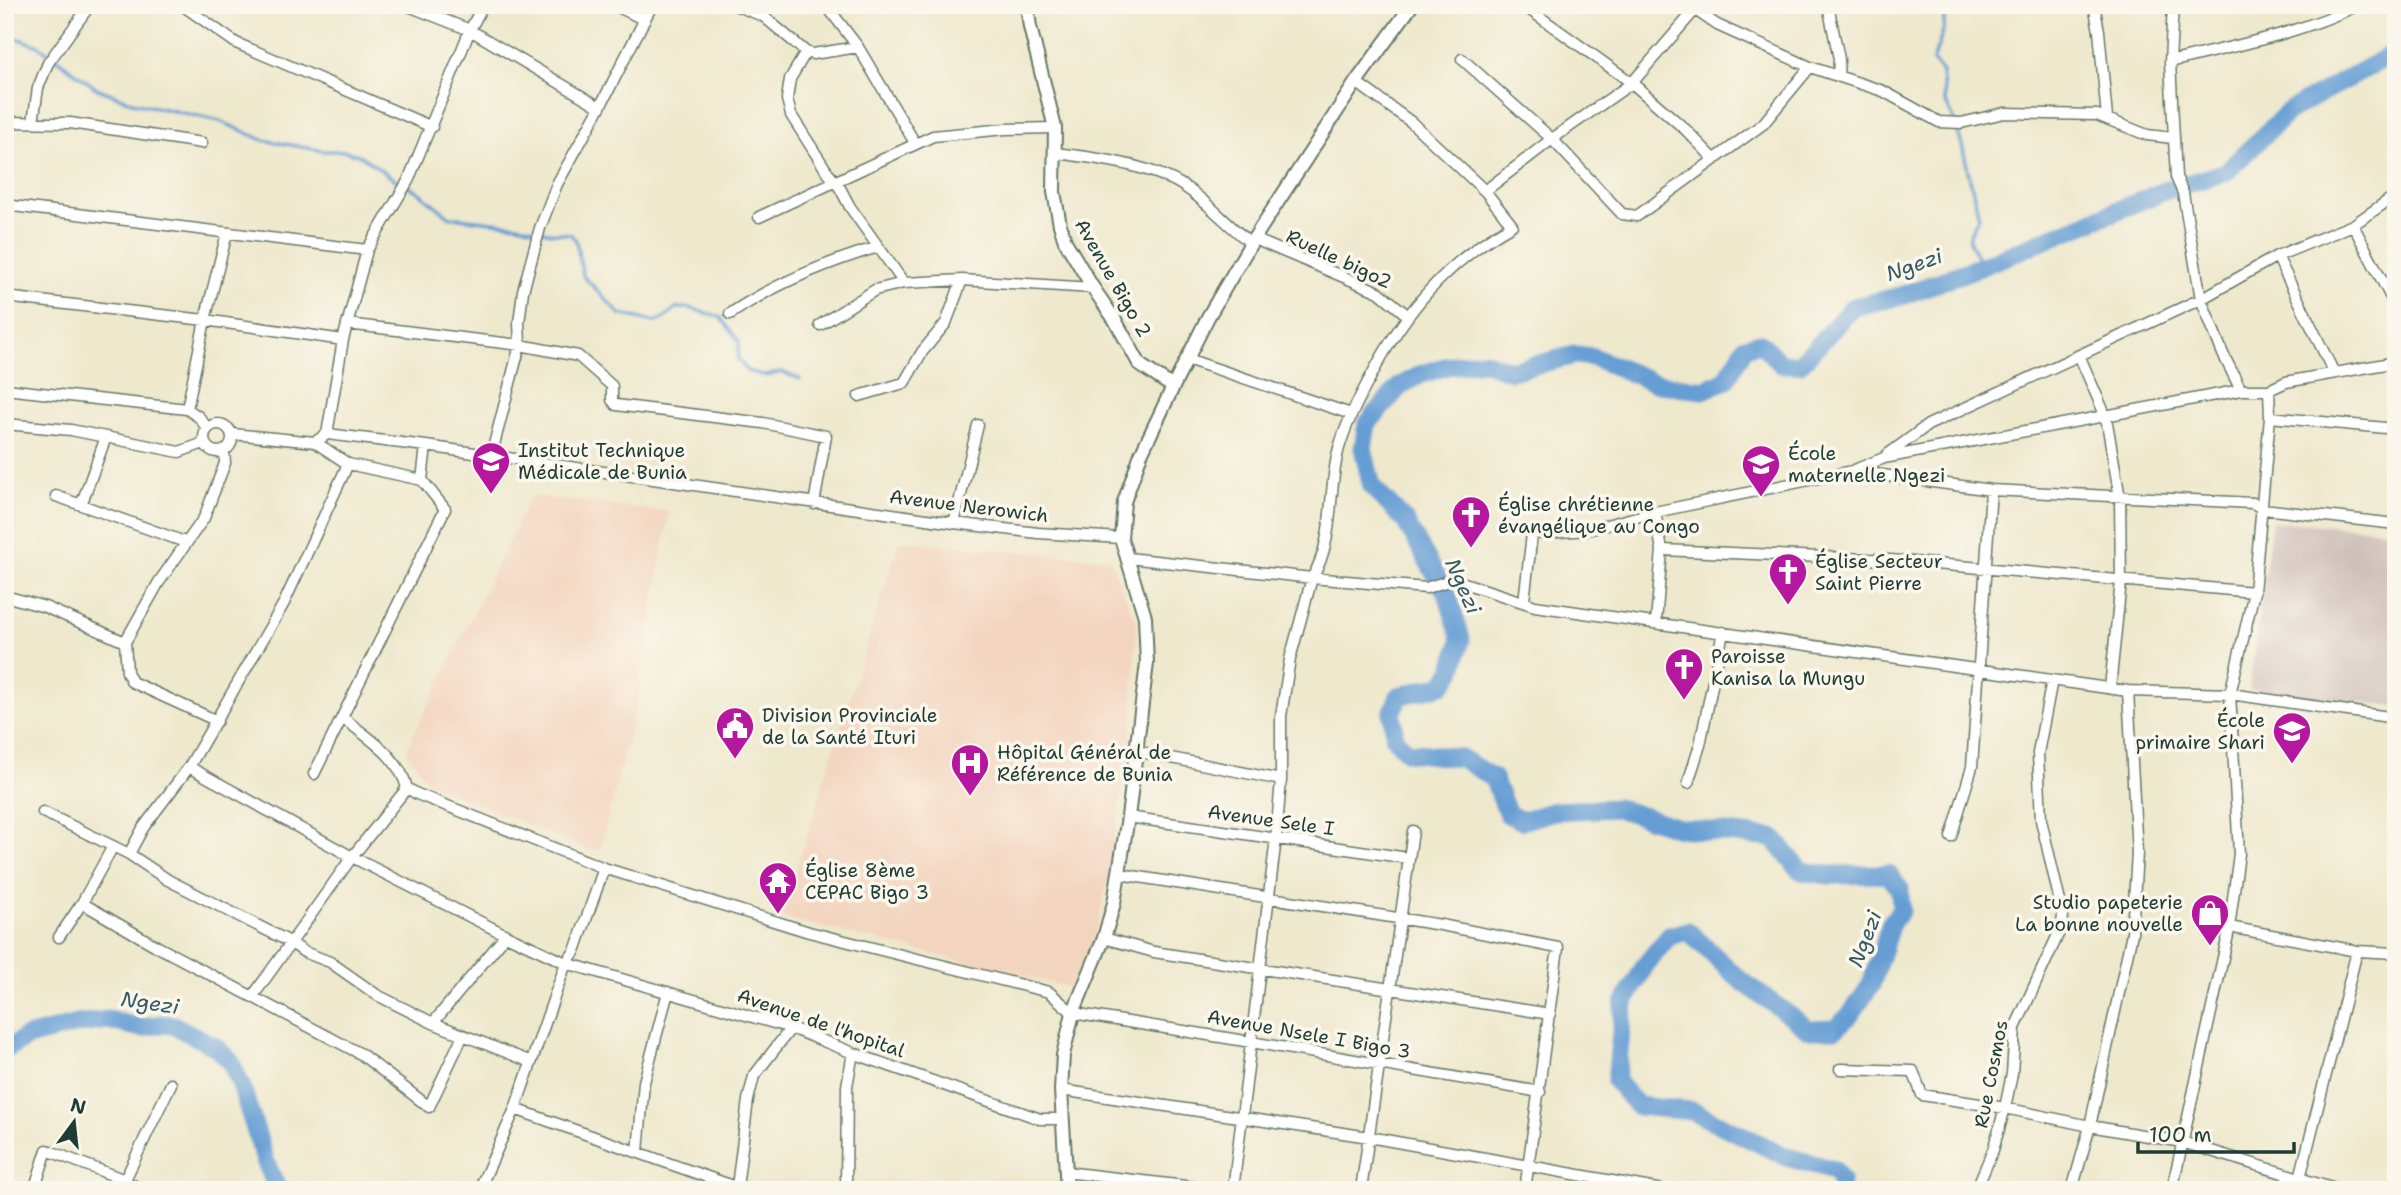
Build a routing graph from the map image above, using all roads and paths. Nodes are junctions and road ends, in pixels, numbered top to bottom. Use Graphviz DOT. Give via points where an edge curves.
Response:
graph roads {
  1 [pos="90,5"];
  2 [pos="182,5"];
  3 [pos="407,5"];
  4 [pos="483,5"];
  5 [pos="614,5"];
  6 [pos="652,5"];
  7 [pos="735,5"];
  8 [pos="826,5"];
  9 [pos="1027,5"];
  10 [pos="1412,5"];
  11 [pos="1523,5"];
  12 [pos="1828,5"];
  13 [pos="2094,5"];
  14 [pos="2173,5"];
  15 [pos="2358,5"];
  16 [pos="1691,8"];
  17 [pos="645,20"];
  18 [pos="470,30"];
  19 [pos="858,47"];
  20 [pos="806,52"];
  21 [pos="1462,58"];
  22 [pos="2170,62"];
  23 [pos="1810,67"];
  24 [pos="1838,76"];
  25 [pos="1356,82"];
  26 [pos="1632,83"];
  27 [pos="600,107"];
  28 [pos="2107,118"];
  29 [pos="5,122"];
  30 [pos="33,122"];
  31 [pos="432,127"];
  32 [pos="1055,128"];
  33 [pos="2173,138"];
  34 [pos="1552,139"];
  35 [pos="202,143"];
  36 [pos="915,144"];
  37 [pos="1056,153"];
  38 [pos="1714,159"];
  39 [pos="835,181"];
  40 [pos="1485,191"];
  41 [pos="2396,195"];
  42 [pos="5,205"];
  43 [pos="759,217"];
  44 [pos="2353,225"];
  45 [pos="227,233"];
  46 [pos="1252,241"];
  47 [pos="878,247"];
  48 [pos="367,250"];
  49 [pos="2277,256"];
  50 [pos="962,280"];
  51 [pos="904,283"];
  52 [pos="1093,288"];
  53 [pos="5,297"];
  54 [pos="2201,299"];
  55 [pos="2396,307"];
  56 [pos="730,314"];
  57 [pos="1407,315"];
  58 [pos="205,320"];
  59 [pos="347,324"];
  60 [pos="820,325"];
  61 [pos="343,340"];
  62 [pos="520,345"];
  63 [pos="2078,355"];
  64 [pos="1187,359"];
  65 [pos="2396,362"];
  66 [pos="2334,373"];
  67 [pos="1173,387"];
  68 [pos="5,390"];
  69 [pos="2241,390"];
  70 [pos="2269,390"];
  71 [pos="859,396"];
  72 [pos="187,409"];
  73 [pos="1351,414"];
  74 [pos="2106,417"];
  75 [pos="2270,417"];
  76 [pos="5,424"];
  77 [pos="978,425"];
  78 [pos="207,428"];
  79 [pos="2396,429"];
  80 [pos="232,434"];
  81 [pos="327,434"];
  82 [pos="106,437"];
  83 [pos="315,442"];
  84 [pos="204,443"];
  85 [pos="426,446"];
  86 [pos="224,451"];
  87 [pos="491,456"];
  88 [pos="1884,458"];
  89 [pos="348,464"];
  90 [pos="1852,471"];
  91 [pos="422,480"];
  92 [pos="1991,490"];
  93 [pos="56,496"];
  94 [pos="2120,498"];
  95 [pos="814,504"];
  96 [pos="81,505"];
  97 [pos="2263,509"];
  98 [pos="1655,512"];
  99 [pos="954,523"];
  100 [pos="2396,524"];
  101 [pos="1121,538"];
  102 [pos="186,542"];
  103 [pos="1662,550"];
  104 [pos="1128,558"];
  105 [pos="1986,569"];
  106 [pos="1312,578"];
  107 [pos="2121,582"];
  108 [pos="2254,592"];
  109 [pos="5,596"];
  110 [pos="1524,601"];
  111 [pos="1656,622"];
  112 [pos="1723,632"];
  113 [pos="125,642"];
  114 [pos="1977,669"];
  115 [pos="2052,680"];
  116 [pos="2110,688"];
  117 [pos="2128,691"];
  118 [pos="2230,694"];
  119 [pos="343,719"];
  120 [pos="2396,719"];
  121 [pos="217,721"];
  122 [pos="1136,751"];
  123 [pos="189,767"];
  124 [pos="314,774"];
  125 [pos="1282,780"];
  126 [pos="1688,783"];
  127 [pos="407,788"];
  128 [pos="43,812"];
  129 [pos="1128,817"];
  130 [pos="1413,831"];
  131 [pos="1951,837"];
  132 [pos="1276,838"];
  133 [pos="113,846"];
  134 [pos="129,855"];
  135 [pos="352,858"];
  136 [pos="1408,858"];
  137 [pos="604,868"];
  138 [pos="1119,874"];
  139 [pos="1269,897"];
  140 [pos="82,904"];
  141 [pos="1399,918"];
  142 [pos="2229,927"];
  143 [pos="506,935"];
  144 [pos="59,937"];
  145 [pos="1104,938"];
  146 [pos="290,942"];
  147 [pos="2357,951"];
  148 [pos="2396,953"];
  149 [pos="566,962"];
  150 [pos="1259,968"];
  151 [pos="1389,988"];
  152 [pos="668,992"];
  153 [pos="253,996"];
  154 [pos="1073,1013"];
  155 [pos="1550,1014"];
  156 [pos="433,1023"];
  157 [pos="791,1028"];
  158 [pos="463,1035"];
  159 [pos="1251,1042"];
  160 [pos="853,1053"];
  161 [pos="531,1062"];
  162 [pos="1379,1063"];
  163 [pos="1840,1069"];
  164 [pos="172,1084"];
  165 [pos="1061,1090"];
  166 [pos="1540,1092"];
  167 [pos="2005,1108"];
  168 [pos="515,1109"];
  169 [pos="1242,1117"];
  170 [pos="1062,1119"];
  171 [pos="2090,1126"];
  172 [pos="1369,1137"];
  173 [pos="2182,1142"];
  174 [pos="638,1152"];
  175 [pos="1529,1166"];
  176 [pos="1065,1172"];
  177 [pos="2300,1178"];
  178 [pos="122,1185"];
  179 [pos="740,1189"];
  180 [pos="34,1190"];
  181 [pos="141,1190"];
  182 [pos="479,1190"];
  183 [pos="846,1190"];
  184 [pos="1066,1190"];
  185 [pos="1220,1190"];
  186 [pos="1233,1190"];
  187 [pos="1361,1190"];
  188 [pos="1525,1190"];
  189 [pos="1662,1190"];
  190 [pos="1976,1190"];
  191 [pos="2072,1190"];
  192 [pos="2172,1190"];
  193 [pos="2297,1190"];
  194 [pos="2338,1190"];
  1 -- 30 [label="street" via="48,63 38,88"];
  2 -- 31 [label="street" via="236,43"];
  3 -- 18 [label="street"];
  4 -- 18 [label="street"];
  5 -- 17 [label="street"];
  6 -- 17 [label="street"];
  7 -- 20 [label="street" via="763,16"];
  8 -- 19 [label="street"];
  9 -- 32 [label="street, Avenue Bigo 2"];
  10 -- 25 [label="street"];
  11 -- 26 [label="street"];
  12 -- 24 [label="street"];
  13 -- 28 [label="street"];
  14 -- 22 [label="street"];
  15 -- 22 [label="street" via="2281,34"];
  16 -- 23 [label="street" via="1717,25"];
  16 -- 26 [label="street"];
  17 -- 27 [label="street"];
  18 -- 27 [label="street"];
  18 -- 31 [label="street"];
  19 -- 20 [label="street"];
  19 -- 36 [label="street"];
  20 -- 39 [label="street" via="790,79 787,99 791,115"];
  21 -- 34 [label="street"];
  22 -- 33 [label="street"];
  23 -- 24 [label="street"];
  23 -- 38 [label="street" via="1763,124"];
  24 -- 28 [label="street" via="1883,91 1939,122 2004,113"];
  25 -- 40 [label="street" via="1411,121"];
  25 -- 46 [label="street"];
  26 -- 34 [label="street"];
  26 -- 38 [label="street"];
  27 -- 62 [label="street" via="557,184 539,230 523,291"];
  28 -- 33 [label="street" via="2147,135"];
  29 -- 30 [label="street"];
  30 -- 35 [label="street" via="70,122"];
  31 -- 48 [label="street" via="406,185"];
  32 -- 36 [label="street" via="933,136"];
  32 -- 37 [label="street, Avenue Bigo 2"];
  33 -- 54 [label="street" via="2176,177 2183,193"];
  34 -- 38 [label="street" via="1622,214 1637,216"];
  34 -- 40 [label="street"];
  36 -- 39 [label="street"];
  37 -- 46 [label="street, Ruelle bigo2" via="1107,159 1172,180"];
  37 -- 52 [label="street, Avenue Bigo 2" via="1054,192 1059,225"];
  39 -- 43 [label="street"];
  39 -- 47 [label="street"];
  40 -- 57 [label="street" via="1512,225 1445,272"];
  41 -- 44 [label="street"];
  42 -- 45 [label="street"];
  44 -- 49 [label="street"];
  44 -- 55 [label="street"];
  45 -- 48 [label="street"];
  45 -- 58 [label="street"];
  46 -- 57 [label="street, Ruelle bigo2" via="1379,292"];
  46 -- 64 [label="street"];
  47 -- 51 [label="street"];
  47 -- 56 [label="street" via="836,259 765,291"];
  48 -- 59 [label="street"];
  49 -- 54 [label="street"];
  49 -- 66 [label="street"];
  50 -- 51 [label="street"];
  50 -- 52 [label="street"];
  50 -- 71 [label="street" via="946,323 904,383"];
  51 -- 60 [label="street" via="875,290"];
  52 -- 67 [label="street, Avenue Bigo 2" via="1140,366"];
  53 -- 58 [label="street"];
  54 -- 63 [label="street"];
  54 -- 69 [label="street"];
  57 -- 73 [label="street"];
  58 -- 61 [label="street"];
  58 -- 72 [label="street"];
  59 -- 61 [label="street"];
  59 -- 62 [label="street"];
  61 -- 81 [label="street"];
  62 -- 87 [label="street"];
  62 -- 95 [label="street" via="578,356 612,386 616,405 763,423 826,436"];
  63 -- 74 [label="street"];
  63 -- 88 [label="street" via="1927,425"];
  64 -- 67 [label="street"];
  64 -- 73 [label="street"];
  65 -- 66 [label="street"];
  66 -- 70 [label="street"];
  67 -- 101 [label="street" via="1124,502"];
  68 -- 72 [label="street"];
  69 -- 70 [label="street"];
  69 -- 74 [label="street"];
  70 -- 75 [label="street"];
  72 -- 78 [label="street"];
  73 -- 106 [label="street" via="1339,450 1330,523"];
  74 -- 88 [label="street"];
  74 -- 94 [label="street"];
  75 -- 79 [label="street"];
  75 -- 97 [label="street"];
  76 -- 82 [label="street"];
  77 -- 99 [label="street"];
  78 -- 80 [label="street" via="221,424"];
  78 -- 84 [label="street"];
  80 -- 83 [label="street"];
  80 -- 86 [label="street"];
  81 -- 83 [label="street"];
  81 -- 85 [label="street, Avenue Nerowich"];
  82 -- 84 [label="street" via="178,452"];
  82 -- 96 [label="street"];
  83 -- 89 [label="street"];
  84 -- 86 [label="street" via="216,452"];
  85 -- 87 [label="street, Avenue Nerowich"];
  85 -- 91 [label="street"];
  86 -- 102 [label="street" via="225,463 204,518"];
  87 -- 95 [label="street, Avenue Nerowich"];
  88 -- 90 [label="street"];
  89 -- 91 [label="street"];
  89 -- 121 [label="street" via="284,603"];
  90 -- 92 [label="street"];
  90 -- 98 [label="street"];
  91 -- 119 [label="street" via="445,509"];
  92 -- 94 [label="street"];
  92 -- 105 [label="street"];
  93 -- 96 [label="street"];
  94 -- 97 [label="street" via="2253,503"];
  94 -- 107 [label="street"];
  95 -- 99 [label="street, Avenue Nerowich"];
  96 -- 102 [label="street"];
  97 -- 100 [label="street"];
  97 -- 108 [label="street"];
  98 -- 103 [label="street"];
  98 -- 110 [label="street" via="1588,530 1532,534"];
  99 -- 101 [label="street, Avenue Nerowich"];
  101 -- 104 [label="street"];
  102 -- 113 [label="street"];
  103 -- 105 [label="street"];
  103 -- 111 [label="street"];
  104 -- 106 [label="street"];
  104 -- 122 [label="street" via="1145,617 1147,663"];
  105 -- 107 [label="street"];
  105 -- 114 [label="street"];
  106 -- 110 [label="street" via="1426,588 1455,580"];
  106 -- 125 [label="street" via="1290,659 1281,716"];
  107 -- 108 [label="street"];
  107 -- 116 [label="street"];
  108 -- 118 [label="street"];
  109 -- 113 [label="street" via="45,607"];
  110 -- 111 [label="street"];
  111 -- 112 [label="street"];
  112 -- 114 [label="street"];
  112 -- 126 [label="street"];
  113 -- 121 [label="street" via="132,682"];
  114 -- 115 [label="street"];
  114 -- 131 [label="street" via="1972,767"];
  115 -- 116 [label="street"];
  115 -- 167 [label="street, Rue Cosmos" via="2038,752 2041,820 2062,926 2015,1028"];
  116 -- 117 [label="street"];
  117 -- 118 [label="street"];
  117 -- 171 [label="street" via="2137,853 2132,933"];
  118 -- 120 [label="street"];
  118 -- 142 [label="street" via="2239,854"];
  119 -- 124 [label="street"];
  119 -- 127 [label="street" via="393,759"];
  121 -- 123 [label="street"];
  122 -- 125 [label="street"];
  122 -- 129 [label="street"];
  123 -- 134 [label="street" via="143,828"];
  123 -- 135 [label="street, Avenue de l'hopital"];
  125 -- 132 [label="street"];
  127 -- 135 [label="street"];
  127 -- 137 [label="street"];
  128 -- 133 [label="street"];
  129 -- 132 [label="street, Avenue Sele I"];
  129 -- 138 [label="street"];
  130 -- 136 [label="street"];
  132 -- 136 [label="street, Avenue Sele I"];
  132 -- 139 [label="street"];
  133 -- 134 [label="street"];
  133 -- 140 [label="street"];
  134 -- 146 [label="street"];
  135 -- 143 [label="street, Avenue de l'hopital"];
  135 -- 146 [label="street"];
  136 -- 141 [label="street"];
  137 -- 149 [label="street" via="575,951"];
  137 -- 154 [label="street" via="809,932 1049,992"];
  138 -- 139 [label="street"];
  138 -- 145 [label="street"];
  139 -- 141 [label="street"];
  139 -- 150 [label="street"];
  140 -- 144 [label="street"];
  140 -- 153 [label="street"];
  141 -- 151 [label="street"];
  141 -- 155 [label="street" via="1559,947"];
  142 -- 147 [label="street"];
  142 -- 173 [label="street"];
  143 -- 149 [label="street, Avenue de l'hopital"];
  143 -- 156 [label="street"];
  145 -- 150 [label="street" via="1154,953"];
  145 -- 154 [label="street"];
  146 -- 153 [label="street"];
  146 -- 156 [label="street"];
  147 -- 148 [label="street"];
  147 -- 177 [label="street"];
  149 -- 152 [label="street, Avenue de l'hopital"];
  149 -- 161 [label="street"];
  150 -- 151 [label="street"];
  150 -- 159 [label="street"];
  151 -- 155 [label="street"];
  151 -- 162 [label="street"];
  152 -- 157 [label="street, Avenue de l'hopital"];
  152 -- 174 [label="street" via="644,1082"];
  153 -- 158 [label="street" via="361,1054 429,1107"];
  154 -- 159 [label="street, Avenue Nsele I Bigo 3"];
  154 -- 165 [label="street"];
  155 -- 166 [label="street"];
  156 -- 158 [label="street"];
  157 -- 160 [label="street, Avenue de l'hopital"];
  157 -- 179 [label="street" via="754,1076"];
  158 -- 161 [label="street"];
  159 -- 162 [label="street, Avenue Nsele I Bigo 3"];
  159 -- 169 [label="street"];
  160 -- 170 [label="street, Avenue de l'hopital" via="1040,1119"];
  160 -- 183 [label="street" via="847,1086"];
  161 -- 168 [label="street"];
  162 -- 166 [label="street, Avenue Nsele I Bigo 3"];
  162 -- 172 [label="street"];
  163 -- 167 [label="street" via="1913,1071 1922,1094"];
  164 -- 178 [label="street"];
  165 -- 169 [label="street"];
  165 -- 170 [label="street"];
  166 -- 175 [label="street"];
  167 -- 171 [label="street"];
  167 -- 190 [label="street, Rue Cosmos"];
  168 -- 174 [label="street"];
  168 -- 182 [label="street"];
  169 -- 172 [label="street"];
  169 -- 186 [label="street"];
  170 -- 176 [label="street"];
  171 -- 173 [label="street"];
  171 -- 191 [label="street"];
  172 -- 175 [label="street"];
  172 -- 187 [label="street"];
  173 -- 177 [label="street"];
  173 -- 192 [label="street"];
  174 -- 179 [label="street"];
  175 -- 188 [label="street"];
  175 -- 189 [label="street"];
  176 -- 184 [label="street"];
  176 -- 185 [label="street"];
  177 -- 193 [label="street"];
  177 -- 194 [label="street"];
  178 -- 180 [label="street" via="47,1150"];
  178 -- 181 [label="street"];
}
